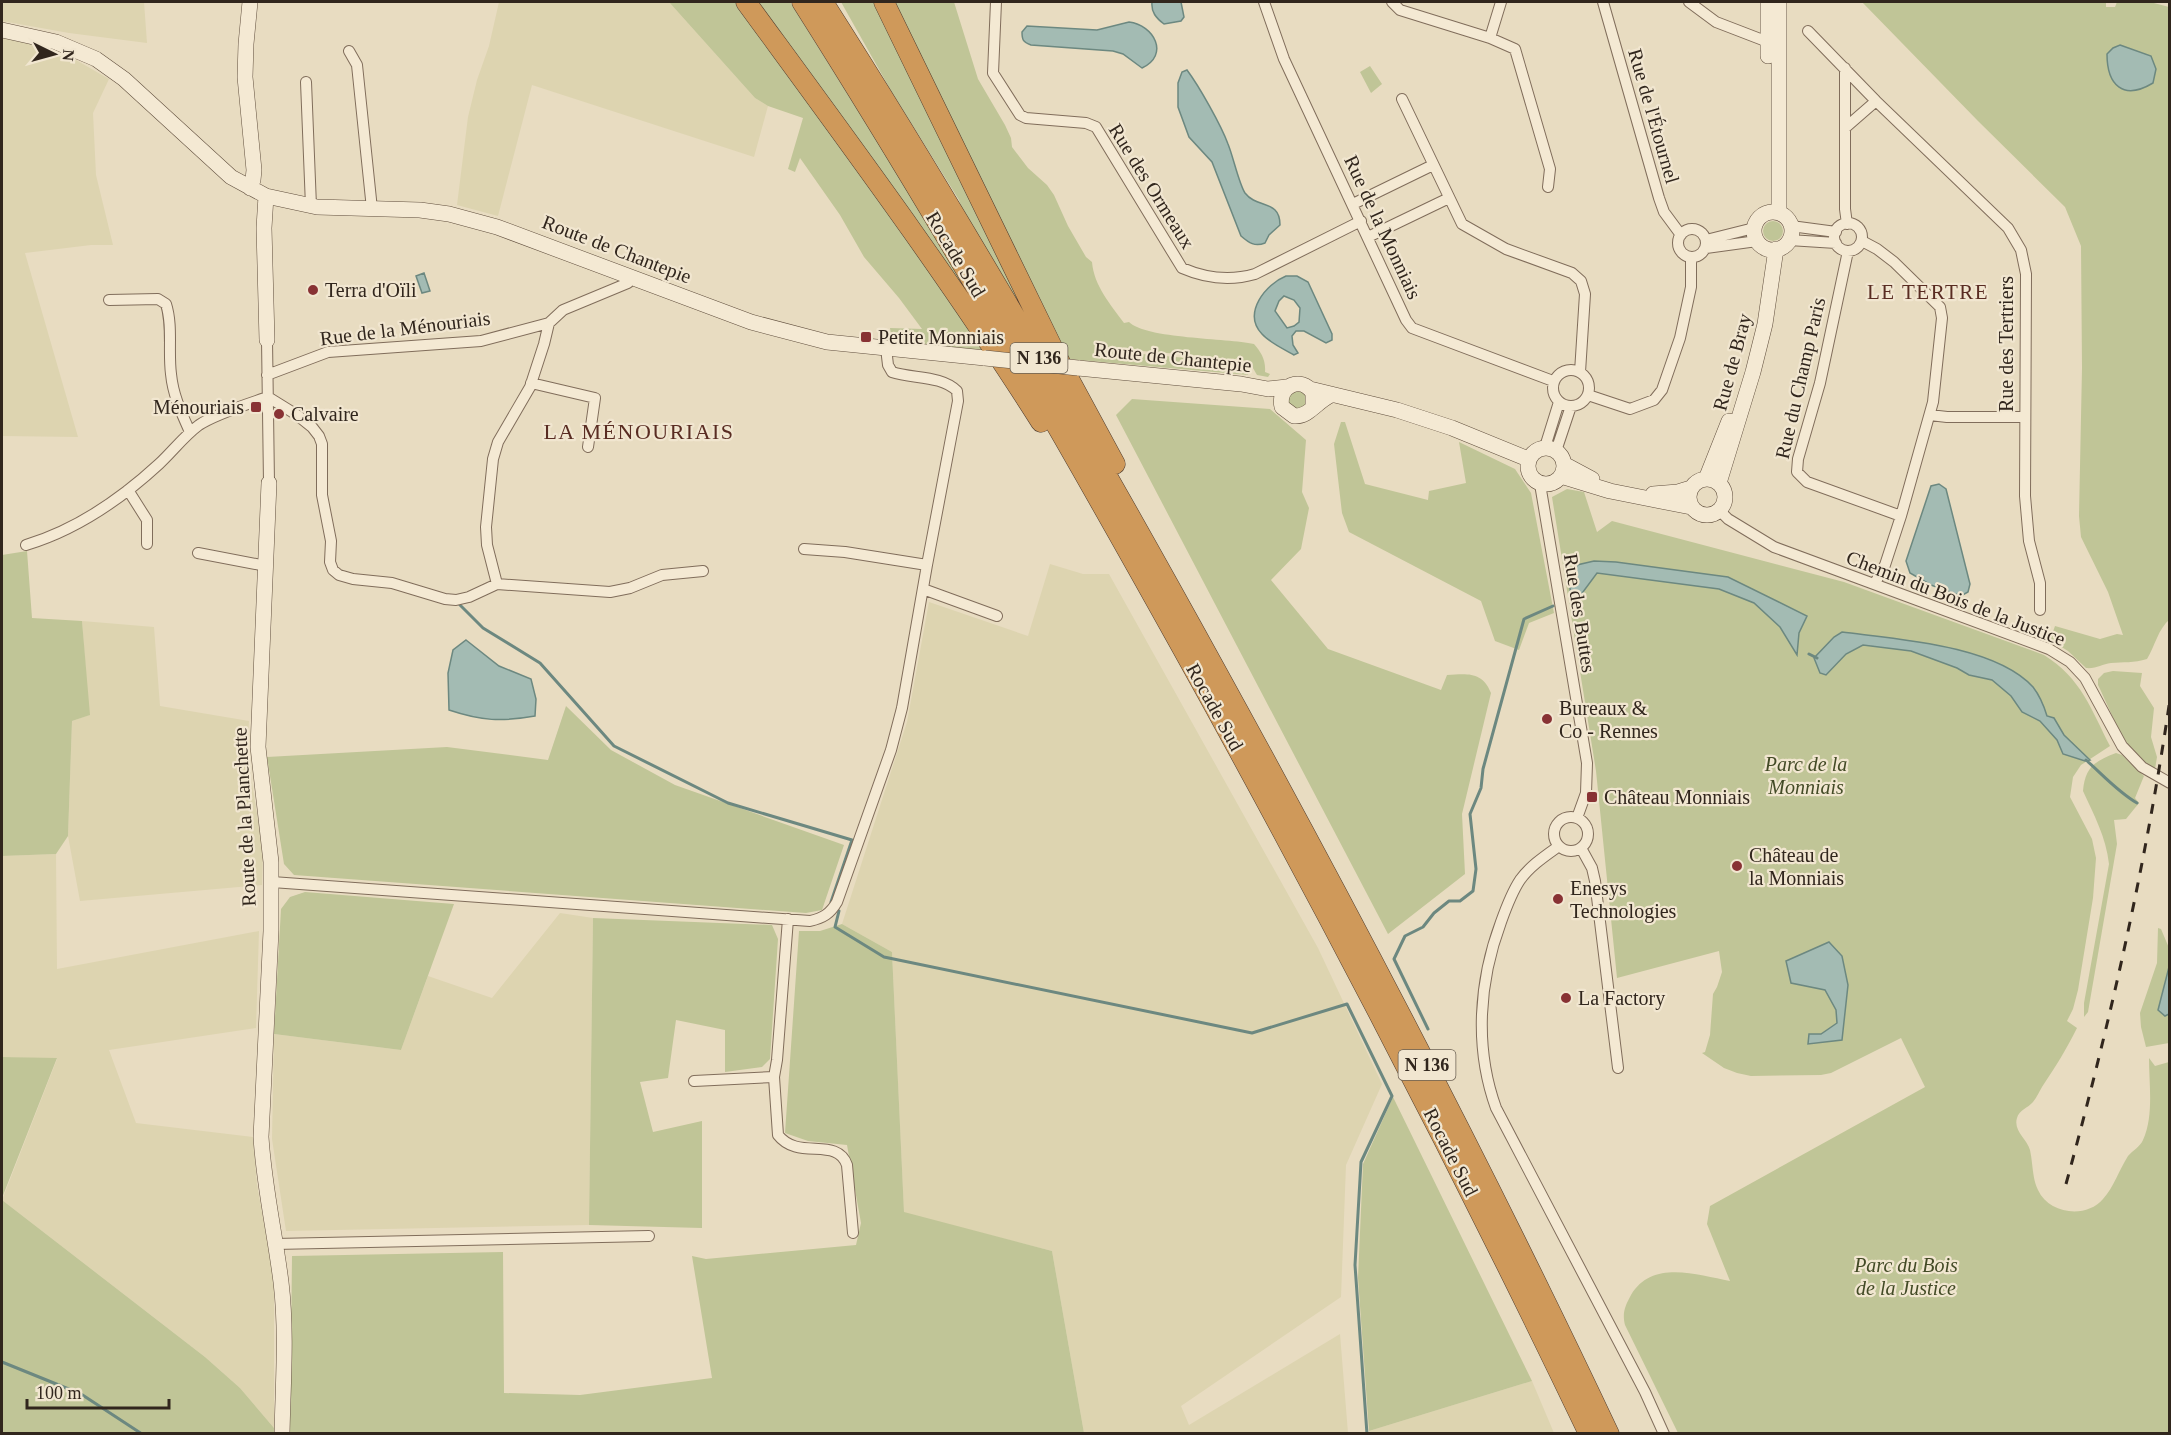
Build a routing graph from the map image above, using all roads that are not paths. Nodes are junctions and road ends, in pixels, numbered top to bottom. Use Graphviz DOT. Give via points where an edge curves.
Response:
graph roads {
  1 [pos="250,2"];
  2 [pos="746,2"];
  3 [pos="802,2"];
  4 [pos="823,2"];
  5 [pos="834,2"];
  6 [pos="884,2"];
  7 [pos="996,2"];
  8 [pos="1264,2"];
  9 [pos="1392,2"];
  10 [pos="1501,2"];
  11 [pos="1602,2"];
  12 [pos="1689,2"];
  13 [pos="1768,2"];
  14 [pos="1779,2"];
  15 [pos="2,30"];
  16 [pos="1808,31"];
  17 [pos="1490,38"];
  18 [pos="1768,42"];
  19 [pos="850,45"];
  20 [pos="349,51"];
  21 [pos="1845,68"];
  22 [pos="306,82"];
  23 [pos="1402,99"];
  24 [pos="1876,101"];
  25 [pos="1845,128"];
  26 [pos="1433,165"];
  27 [pos="1548,187"];
  28 [pos="250,189"];
  29 [pos="266,196"];
  30 [pos="1449,198"];
  31 [pos="1353,204"];
  32 [pos="311,206"];
  33 [pos="372,209"];
  34 [pos="1774,213"];
  35 [pos="1360,221"];
  36 [pos="1847,224"];
  37 [pos="1836,232"];
  38 [pos="1681,235"];
  39 [pos="1368,237"];
  40 [pos="1772,239"];
  41 [pos="1862,241"];
  42 [pos="1836,243"];
  43 [pos="1706,244"];
  44 [pos="1848,251"];
  45 [pos="1691,257"];
  46 [pos="630,277"];
  47 [pos="109,300"];
  48 [pos="549,323"];
  49 [pos="267,340"];
  50 [pos="886,348"];
  51 [pos="1580,372"];
  52 [pos="267,375"];
  53 [pos="1553,381"];
  54 [pos="531,383"];
  55 [pos="1287,387"];
  56 [pos="1268,389"];
  57 [pos="1310,389"];
  58 [pos="1331,395"];
  59 [pos="1588,395"];
  60 [pos="268,397"];
  61 [pos="1281,402"];
  62 [pos="1559,402"];
  63 [pos="1571,406"];
  64 [pos="1312,407"];
  65 [pos="1930,415"];
  66 [pos="2024,417"];
  67 [pos="190,432"];
  68 [pos="588,447"];
  69 [pos="1528,459"];
  70 [pos="1556,460"];
  71 [pos="1713,481"];
  72 [pos="269,483"];
  73 [pos="1540,484"];
  74 [pos="1691,488"];
  75 [pos="128,490"];
  76 [pos="1691,507"];
  77 [pos="1720,511"];
  78 [pos="1901,516"];
  79 [pos="147,544"];
  80 [pos="26,545"];
  81 [pos="1126,545"];
  82 [pos="804,549"];
  83 [pos="198,553"];
  84 [pos="927,565"];
  85 [pos="266,566"];
  86 [pos="703,571"];
  87 [pos="1166,581"];
  88 [pos="1875,583"];
  89 [pos="497,584"];
  90 [pos="923,589"];
  91 [pos="2040,610"];
  92 [pos="997,616"];
  93 [pos="2169,783"];
  94 [pos="1577,818"];
  95 [pos="1558,846"];
  96 [pos="1581,848"];
  97 [pos="272,882"];
  98 [pos="788,919"];
  99 [pos="1618,1068"];
  100 [pos="774,1077"];
  101 [pos="694,1081"];
  102 [pos="853,1233"];
  103 [pos="649,1236"];
  104 [pos="275,1244"];
  105 [pos="282,1434"];
  106 [pos="1589,1434"];
  107 [pos="1609,1434"];
  108 [pos="1664,1434"];
  1 -- 28 [label="street" via="245,61 255,170"];
  2 -- 81 [label="highway" via="965,304 1107,528"];
  3 -- 81 [label="highway, Rocade Sud / N 136" via="1016,354"];
  4 -- 19 [label="highway, Rocade Sud / N 136"];
  5 -- 19 [label="highway" via="846,22"];
  6 -- 87 [label="highway" via="1060,362 1147,525"];
  7 -- 35 [label="street, Rue des Ormeaux" via="993,73 1020,115 1096,127 1182,268 1196,274 1238,279"];
  8 -- 31 [label="street, Rue de la Monniais" via="1284,59"];
  9 -- 17 [label="street" via="1400,10"];
  10 -- 17 [label="street"];
  11 -- 38 [label="street, Rue de l'Étournel" via="1659,198"];
  12 -- 18 [label="street" via="1716,22"];
  13 -- 18 [label="street"];
  14 -- 34 [label="street"];
  15 -- 28 [label="street, Route de Chantepie" via="69,46 102,62 219,168"];
  16 -- 21 [label="street, Rue des Tertriers"];
  17 -- 27 [label="street" via="1515,49 1550,169"];
  18 -- 34 [label="street"];
  19 -- 87 [label="highway, Rocade Sud / N 136"];
  20 -- 33 [label="street" via="357,65"];
  21 -- 24 [label="street, Rue des Tertriers"];
  21 -- 25 [label="street"];
  22 -- 32 [label="street"];
  23 -- 26 [label="street"];
  24 -- 25 [label="street"];
  24 -- 66 [label="street, Rue des Tertriers" via="2008,228 2021,250 2026,273"];
  25 -- 36 [label="street"];
  26 -- 30 [label="street"];
  26 -- 31 [label="street"];
  28 -- 29 [label="street, Route de Chantepie"];
  29 -- 32 [label="street, Route de Chantepie"];
  29 -- 49 [label="street, Route de la Planchette"];
  30 -- 39 [label="street"];
  30 -- 51 [label="street" via="1462,224 1506,249 1572,273 1581,281 1585,294"];
  31 -- 35 [label="street, Rue de la Monniais"];
  32 -- 33 [label="street, Route de Chantepie"];
  33 -- 46 [label="street, Route de Chantepie" via="428,211 466,218"];
  34 -- 40 [label="street" via="1784,216"];
  34 -- 40 [label="street" via="1759,218"];
  35 -- 39 [label="street, Rue de la Monniais"];
  36 -- 37 [label="street"];
  36 -- 41 [label="street" via="1859,228"];
  37 -- 40 [label="street"];
  37 -- 42 [label="street"];
  38 -- 43 [label="street" via="1696,230"];
  38 -- 45 [label="street" via="1680,250"];
  39 -- 53 [label="street, Rue de la Monniais" via="1412,328"];
  40 -- 42 [label="street"];
  40 -- 43 [label="street"];
  40 -- 71 [label="street, Rue de Bray" via="1744,371"];
  41 -- 44 [label="street"];
  41 -- 65 [label="street" via="1894,262 1940,307 1942,318"];
  42 -- 44 [label="street"];
  43 -- 45 [label="street" via="1700,255"];
  44 -- 78 [label="street, Rue du Champ Paris" via="1797,472 1807,482"];
  45 -- 59 [label="street" via="1691,287 1680,338 1662,390 1654,400 1630,409"];
  46 -- 48 [label="street, Rue de la Ménouriais" via="627,283 563,310"];
  46 -- 50 [label="street, Route de Chantepie" via="751,322 827,342"];
  47 -- 67 [label="street" via="158,299 166,304 174,396"];
  48 -- 52 [label="street, Rue de la Ménouriais" via="481,341 328,352"];
  48 -- 54 [label="street"];
  49 -- 52 [label="street, Route de la Planchette"];
  50 -- 56 [label="street, Route de Chantepie, bridge"];
  50 -- 84 [label="street" via="892,372 942,381 957,391"];
  51 -- 53 [label="street" via="1568,369"];
  51 -- 59 [label="street" via="1588,382"];
  52 -- 60 [label="street, Route de la Planchette"];
  53 -- 62 [label="street" via="1553,394"];
  54 -- 68 [label="street" via="595,398"];
  54 -- 89 [label="street" via="498,442 493,459 486,527"];
  55 -- 56 [label="street, Route de Chantepie"];
  55 -- 57 [label="street" via="1296,383"];
  55 -- 61 [label="street"];
  56 -- 61 [label="street, Route de Chantepie"];
  57 -- 58 [label="street"];
  57 -- 64 [label="street"];
  58 -- 64 [label="street"];
  58 -- 69 [label="street" via="1397,410"];
  59 -- 63 [label="street" via="1581,404"];
  60 -- 67 [label="street" via="202,423"];
  60 -- 72 [label="street, Route de la Planchette"];
  60 -- 89 [label="street" via="297,415 319,436 330,562 339,575 392,583 456,600"];
  61 -- 64 [label="street" via="1285,411 1294,416 1303,416"];
  62 -- 63 [label="street"];
  62 -- 70 [label="street"];
  63 -- 70 [label="street"];
  65 -- 66 [label="street"];
  65 -- 78 [label="street"];
  66 -- 91 [label="street, Rue des Tertriers" via="2025,496 2029,541 2040,583"];
  67 -- 75 [label="street"];
  69 -- 70 [label="street" via="1535,451"];
  69 -- 73 [label="street" via="1530,476"];
  70 -- 73 [label="street" via="1549,484"];
  70 -- 74 [label="street" via="1597,481 1645,494"];
  70 -- 76 [label="street" via="1610,491"];
  71 -- 74 [label="street" via="1700,480"];
  71 -- 77 [label="street" via="1725,494"];
  72 -- 85 [label="street, Route de la Planchette"];
  73 -- 94 [label="street, Rue des Buttes" via="1587,763 1586,793"];
  74 -- 76 [label="street"];
  75 -- 79 [label="street" via="147,520"];
  75 -- 80 [label="street" via="63,531"];
  76 -- 77 [label="street" via="1705,516"];
  77 -- 88 [label="street, Chemin du Bois de la Justice" via="1774,547"];
  78 -- 88 [label="street"];
  81 -- 106 [label="highway, Rocade Sud / N 136" via="1340,936 1496,1240"];
  82 -- 84 [label="street"];
  83 -- 85 [label="street"];
  84 -- 90 [label="street"];
  85 -- 97 [label="street, Route de la Planchette" via="258,747"];
  86 -- 89 [label="street" via="662,575 610,592"];
  87 -- 107 [label="highway, Rocade Sud / N 136" via="1410,1032"];
  88 -- 93 [label="street, Chemin du Bois de la Justice" via="2060,654 2085,678 2130,756"];
  90 -- 92 [label="street"];
  90 -- 98 [label="street" via="891,750 837,902 823,918"];
  94 -- 95 [label="street" via="1567,817 1558,822 1554,832"];
  94 -- 96 [label="street" via="1588,835"];
  95 -- 96 [label="street" via="1567,851"];
  95 -- 108 [label="street" via="1519,881 1494,941 1483,995 1483,1058 1496,1108"];
  96 -- 99 [label="street" via="1595,881"];
  97 -- 98 [label="street"];
  97 -- 104 [label="street, Route de la Planchette" via="261,1137"];
  98 -- 100 [label="street"];
  100 -- 101 [label="street"];
  100 -- 102 [label="street" via="778,1135 784,1142 792,1147 838,1151 845,1157"];
  103 -- 104 [label="street"];
  104 -- 105 [label="street, Route de la Planchette" via="283,1315"];
}
